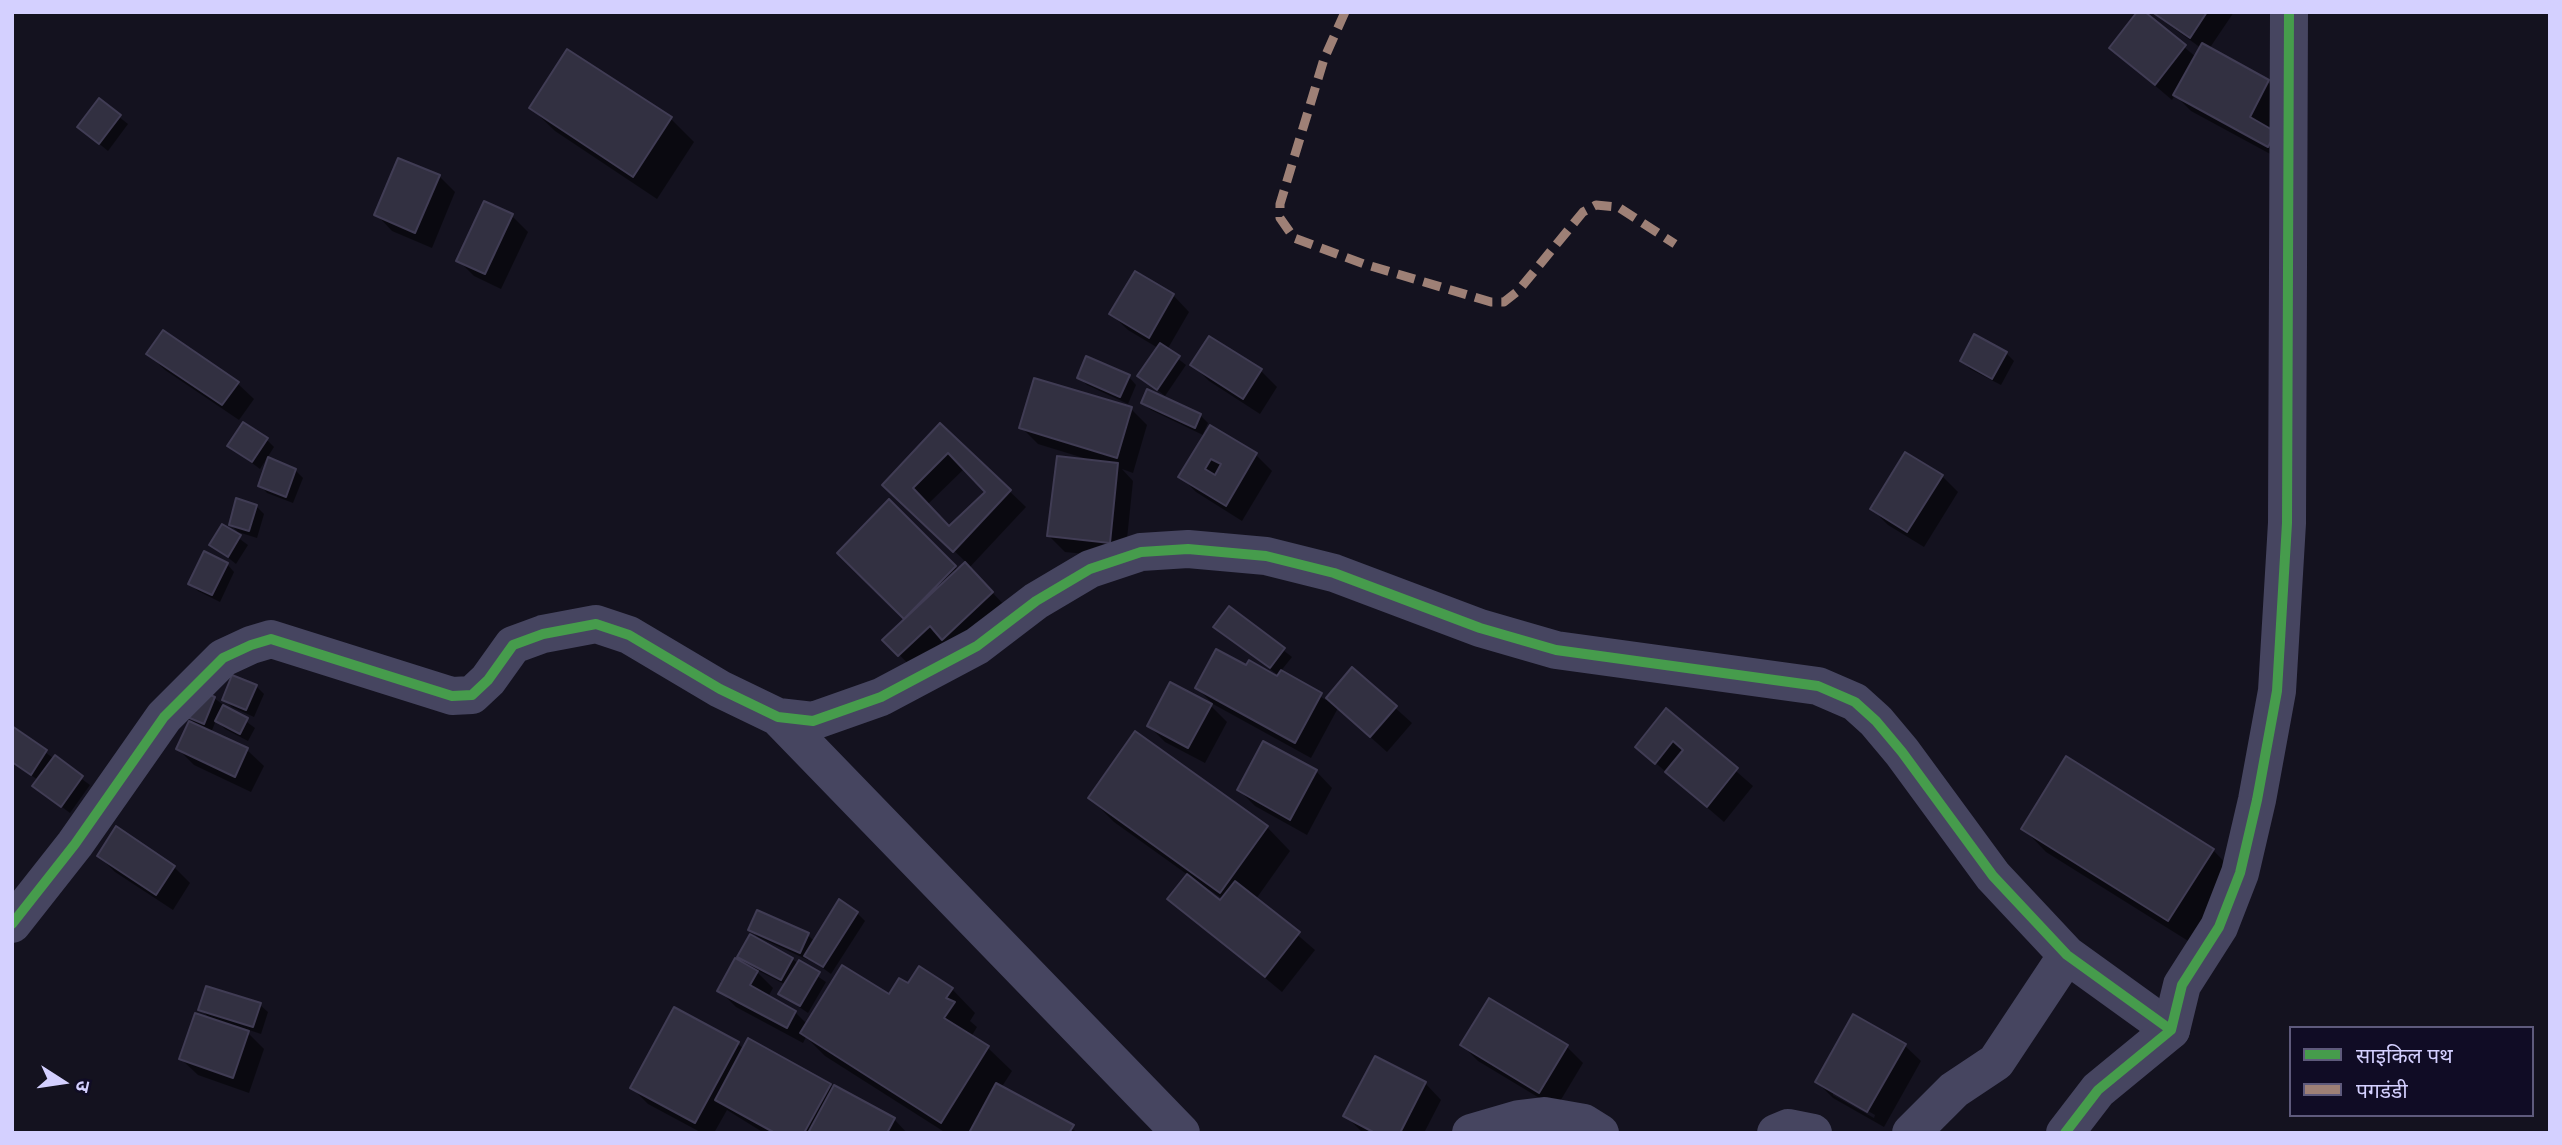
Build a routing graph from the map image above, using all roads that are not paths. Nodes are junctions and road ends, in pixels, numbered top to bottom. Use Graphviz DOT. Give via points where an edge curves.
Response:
graph roads {
  1 [pos="2289,12"];
  2 [pos="778,717"];
  3 [pos="12,923"];
  4 [pos="2067,954"];
  5 [pos="2171,1030"];
  6 [pos="1181,1133"];
  7 [pos="1471,1133"];
  8 [pos="1600,1133"];
  9 [pos="1776,1133"];
  10 [pos="1813,1133"];
  11 [pos="1911,1133"];
  12 [pos="2065,1133"];
  1 -- 5 [label="street" via="2287,523 2277,691 2240,873 2219,927 2182,985"];
  2 -- 3 [label="street" via="629,635 596,624 513,645 472,695 452,696 271,639 223,658 164,717 75,844"];
  2 -- 4 [label="street" via="798,721 828,718 881,696 976,646 1036,601 1090,569 1141,552 1188,549 1266,556 1334,573 1480,628 1556,650 1818,686 1855,702 1902,752 1993,876"];
  2 -- 6 [label="street"];
  4 -- 5 [label="street"];
  4 -- 11 [label="street" via="1996,1062 1954,1090"];
  5 -- 12 [label="street" via="2098,1090"];
  7 -- 8 [label="street" via="1544,1116 1584,1123"];
  9 -- 10 [label="street" via="1788,1128"];
}
